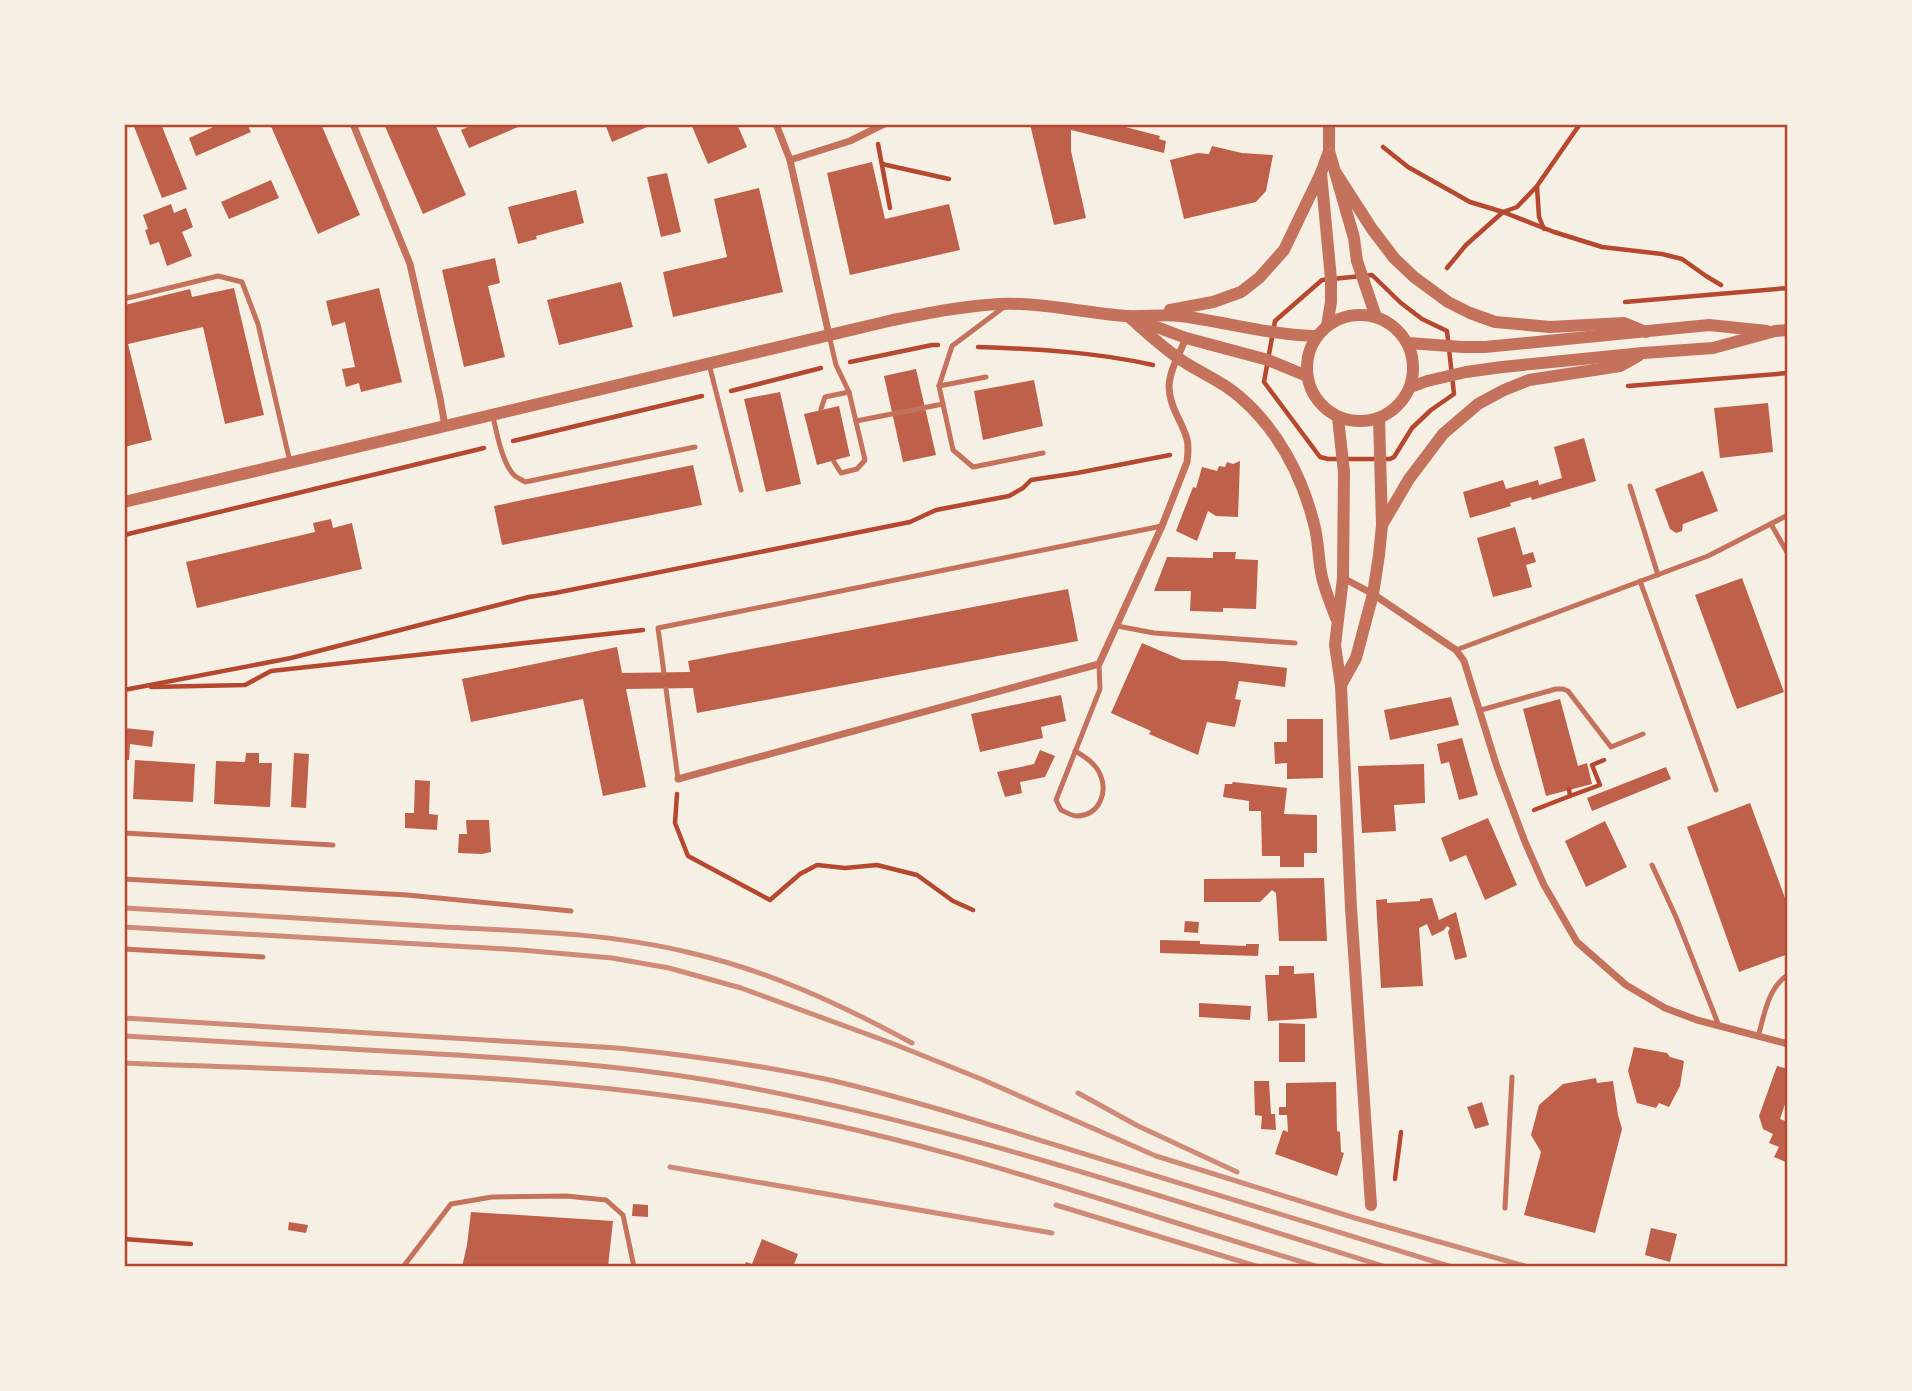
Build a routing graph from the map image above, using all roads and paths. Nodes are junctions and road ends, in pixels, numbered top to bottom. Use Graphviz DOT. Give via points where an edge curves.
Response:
graph roads {
  1 [pos="353,124"];
  2 [pos="776,124"];
  3 [pos="884,124"];
  4 [pos="1329,124"];
  5 [pos="1580,124"];
  6 [pos="875,129"];
  7 [pos="1383,147"];
  8 [pos="1329,151"];
  9 [pos="790,160"];
  10 [pos="882,164"];
  11 [pos="1321,173"];
  12 [pos="1336,173"];
  13 [pos="949,179"];
  14 [pos="1537,186"];
  15 [pos="890,208"];
  16 [pos="1503,212"];
  17 [pos="1544,229"];
  18 [pos="1447,268"];
  19 [pos="1372,275"];
  20 [pos="1322,280"];
  21 [pos="1721,285"];
  22 [pos="1788,288"];
  23 [pos="124,299"];
  24 [pos="1619,302"];
  25 [pos="1008,304"];
  26 [pos="1128,316"];
  27 [pos="1376,317"];
  28 [pos="1275,321"];
  29 [pos="1327,326"];
  30 [pos="1781,331"];
  31 [pos="1646,332"];
  32 [pos="829,335"];
  33 [pos="1317,336"];
  34 [pos="1448,337"];
  35 [pos="1186,338"];
  36 [pos="1408,343"];
  37 [pos="952,346"];
  38 [pos="1643,353"];
  39 [pos="1178,358"];
  40 [pos="709,364"];
  41 [pos="836,365"];
  42 [pos="1266,370"];
  43 [pos="1172,371"];
  44 [pos="1788,373"];
  45 [pos="1307,376"];
  46 [pos="986,377"];
  47 [pos="939,386"];
  48 [pos="1454,386"];
  49 [pos="1411,387"];
  50 [pos="1625,387"];
  51 [pos="717,392"];
  52 [pos="849,393"];
  53 [pos="943,404"];
  54 [pos="821,409"];
  55 [pos="492,415"];
  56 [pos="1338,418"];
  57 [pos="1379,418"];
  58 [pos="856,421"];
  59 [pos="445,426"];
  60 [pos="500,444"];
  61 [pos="695,447"];
  62 [pos="1189,452"];
  63 [pos="1043,453"];
  64 [pos="1328,459"];
  65 [pos="1390,459"];
  66 [pos="834,462"];
  67 [pos="291,463"];
  68 [pos="1630,486"];
  69 [pos="741,490"];
  70 [pos="124,502"];
  71 [pos="1788,515"];
  72 [pos="1772,524"];
  73 [pos="1382,525"];
  74 [pos="1163,526"];
  75 [pos="124,535"];
  76 [pos="1788,554"];
  77 [pos="1658,575"];
  78 [pos="1343,578"];
  79 [pos="1640,581"];
  80 [pos="1373,594"];
  81 [pos="1338,623"];
  82 [pos="1117,626"];
  83 [pos="658,628"];
  84 [pos="1295,643"];
  85 [pos="1456,650"];
  86 [pos="1099,664"];
  87 [pos="664,673"];
  88 [pos="1341,686"];
  89 [pos="140,687"];
  90 [pos="666,689"];
  91 [pos="124,690"];
  92 [pos="1480,710"];
  93 [pos="1643,734"];
  94 [pos="1075,751"];
  95 [pos="1614,757"];
  96 [pos="678,779"];
  97 [pos="1569,789"];
  98 [pos="1716,790"];
  99 [pos="1570,796"];
  100 [pos="1534,810"];
  101 [pos="124,833"];
  102 [pos="333,845"];
  103 [pos="1652,865"];
  104 [pos="124,879"];
  105 [pos="973,910"];
  106 [pos="571,911"];
  107 [pos="124,949"];
  108 [pos="263,957"];
  109 [pos="1788,975"];
  110 [pos="1718,1026"];
  111 [pos="1758,1037"];
  112 [pos="1788,1044"];
  113 [pos="1512,1077"];
  114 [pos="1401,1132"];
  115 [pos="1395,1179"];
  116 [pos="1371,1205"];
  117 [pos="1505,1208"];
  118 [pos="124,1239"];
  119 [pos="191,1244"];
  120 [pos="403,1267"];
  121 [pos="634,1267"];
  1 -- 59 [label="street" via="410,264"];
  2 -- 9 [label="street"];
  3 -- 6 [label="street"];
  4 -- 8 [label="street"];
  5 -- 14 [label="path"];
  6 -- 9 [label="street"];
  6 -- 10 [label="path"];
  7 -- 16 [label="path" via="1408,167 1470,202"];
  8 -- 11 [label="street"];
  8 -- 12 [label="street"];
  9 -- 32 [label="street"];
  10 -- 13 [label="path"];
  10 -- 15 [label="path"];
  11 -- 26 [label="street" via="1284,250 1241,292 1187,308"];
  11 -- 29 [label="street" via="1331,279"];
  12 -- 27 [label="street"];
  12 -- 31 [label="street" via="1394,258 1448,302 1495,322 1550,327 1624,323"];
  14 -- 16 [label="path" via="1517,207"];
  14 -- 17 [label="path"];
  16 -- 17 [label="path"];
  16 -- 18 [label="path"];
  17 -- 21 [label="path" via="1602,247 1682,259"];
  19 -- 34 [label="path" via="1422,319 1447,331"];
  20 -- 28 [label="path"];
  22 -- 24 [label="path"];
  23 -- 67 [label="lane" via="218,276 243,282 258,324"];
  25 -- 26 [label="street"];
  25 -- 32 [label="street" via="933,312"];
  25 -- 37 [label="lane"];
  26 -- 33 [label="street" via="1177,316"];
  26 -- 35 [label="street"];
  26 -- 39 [label="street"];
  27 -- 29 [label="street" via="1351,315"];
  27 -- 36 [label="street"];
  29 -- 33 [label="street"];
  30 -- 31 [label="street" via="1709,325"];
  30 -- 38 [label="street" via="1713,348"];
  31 -- 36 [label="street" via="1485,347"];
  32 -- 40 [label="street"];
  32 -- 41 [label="lane"];
  33 -- 45 [label="street" via="1307,360"];
  35 -- 39 [label="street"];
  35 -- 45 [label="street"];
  36 -- 49 [label="street" via="1414,372"];
  37 -- 41 [label="path" via="932,345"];
  37 -- 43 [label="path" via="1120,357"];
  37 -- 47 [label="lane"];
  38 -- 49 [label="street" via="1466,372"];
  38 -- 73 [label="street" via="1620,366 1530,380 1478,404 1443,434"];
  39 -- 43 [label="street"];
  39 -- 81 [label="street" via="1238,395 1284,449 1314,524 1322,576"];
  40 -- 51 [label="lane"];
  40 -- 55 [label="street"];
  41 -- 51 [label="path"];
  41 -- 52 [label="lane"];
  42 -- 64 [label="path" via="1264,383 1320,457"];
  43 -- 62 [label="street" via="1172,405"];
  44 -- 50 [label="path"];
  45 -- 56 [label="street" via="1318,400"];
  46 -- 47 [label="lane"];
  47 -- 53 [label="lane"];
  48 -- 65 [label="path" via="1454,394 1412,428"];
  49 -- 57 [label="street" via="1400,404"];
  51 -- 60 [label="path"];
  51 -- 69 [label="lane"];
  52 -- 54 [label="lane" via="825,397"];
  52 -- 58 [label="lane"];
  53 -- 58 [label="lane"];
  53 -- 63 [label="lane" via="953,450 973,467"];
  55 -- 59 [label="street"];
  55 -- 60 [label="lane"];
  56 -- 57 [label="street"];
  56 -- 78 [label="street" via="1344,472"];
  57 -- 73 [label="street"];
  58 -- 66 [label="lane" via="865,460 857,469 841,473"];
  59 -- 67 [label="street"];
  60 -- 61 [label="lane" via="514,476 525,482"];
  60 -- 75 [label="path"];
  62 -- 74 [label="street"];
  62 -- 89 [label="path" via="1031,480 1009,496 936,510 909,522 529,597 291,658"];
  67 -- 70 [label="street"];
  68 -- 77 [label="lane"];
  71 -- 72 [label="lane"];
  72 -- 76 [label="lane"];
  72 -- 77 [label="lane"];
  73 -- 80 [label="street"];
  74 -- 82 [label="street"];
  74 -- 83 [label="lane"];
  77 -- 79 [label="lane"];
  78 -- 80 [label="street"];
  78 -- 81 [label="street"];
  79 -- 85 [label="lane"];
  79 -- 98 [label="lane"];
  80 -- 85 [label="street"];
  80 -- 88 [label="street" via="1356,658"];
  81 -- 88 [label="street" via="1335,645"];
  82 -- 84 [label="lane"];
  82 -- 86 [label="street"];
  83 -- 87 [label="lane"];
  83 -- 89 [label="path" via="271,671 245,685"];
  85 -- 92 [label="street"];
  86 -- 94 [label="lane" via="1100,689"];
  86 -- 96 [label="street"];
  88 -- 116 [label="street"];
  89 -- 91 [label="path"];
  90 -- 96 [label="lane"];
  92 -- 93 [label="lane" via="1563,689 1611,747"];
  92 -- 110 [label="street" via="1525,842 1577,942 1643,996"];
  94 -- 94 [label="lane" via="1056,800 1061,810 1076,816 1101,802 1103,788 1099,771"];
  95 -- 99 [label="path" via="1592,765 1600,785"];
  96 -- 105 [label="path" via="675,823 688,856 770,900 817,865 877,865 917,875"];
  97 -- 99 [label="path"];
  99 -- 100 [label="path"];
  101 -- 102 [label="lane"];
  103 -- 110 [label="lane"];
  104 -- 106 [label="lane" via="407,895"];
  107 -- 108 [label="lane"];
  109 -- 111 [label="lane" via="1771,995"];
  110 -- 111 [label="street"];
  111 -- 112 [label="street"];
  113 -- 117 [label="lane"];
  114 -- 115 [label="path"];
  118 -- 119 [label="path"];
  120 -- 121 [label="lane" via="452,1204 492,1197 566,1196 606,1200 623,1215"];
}
